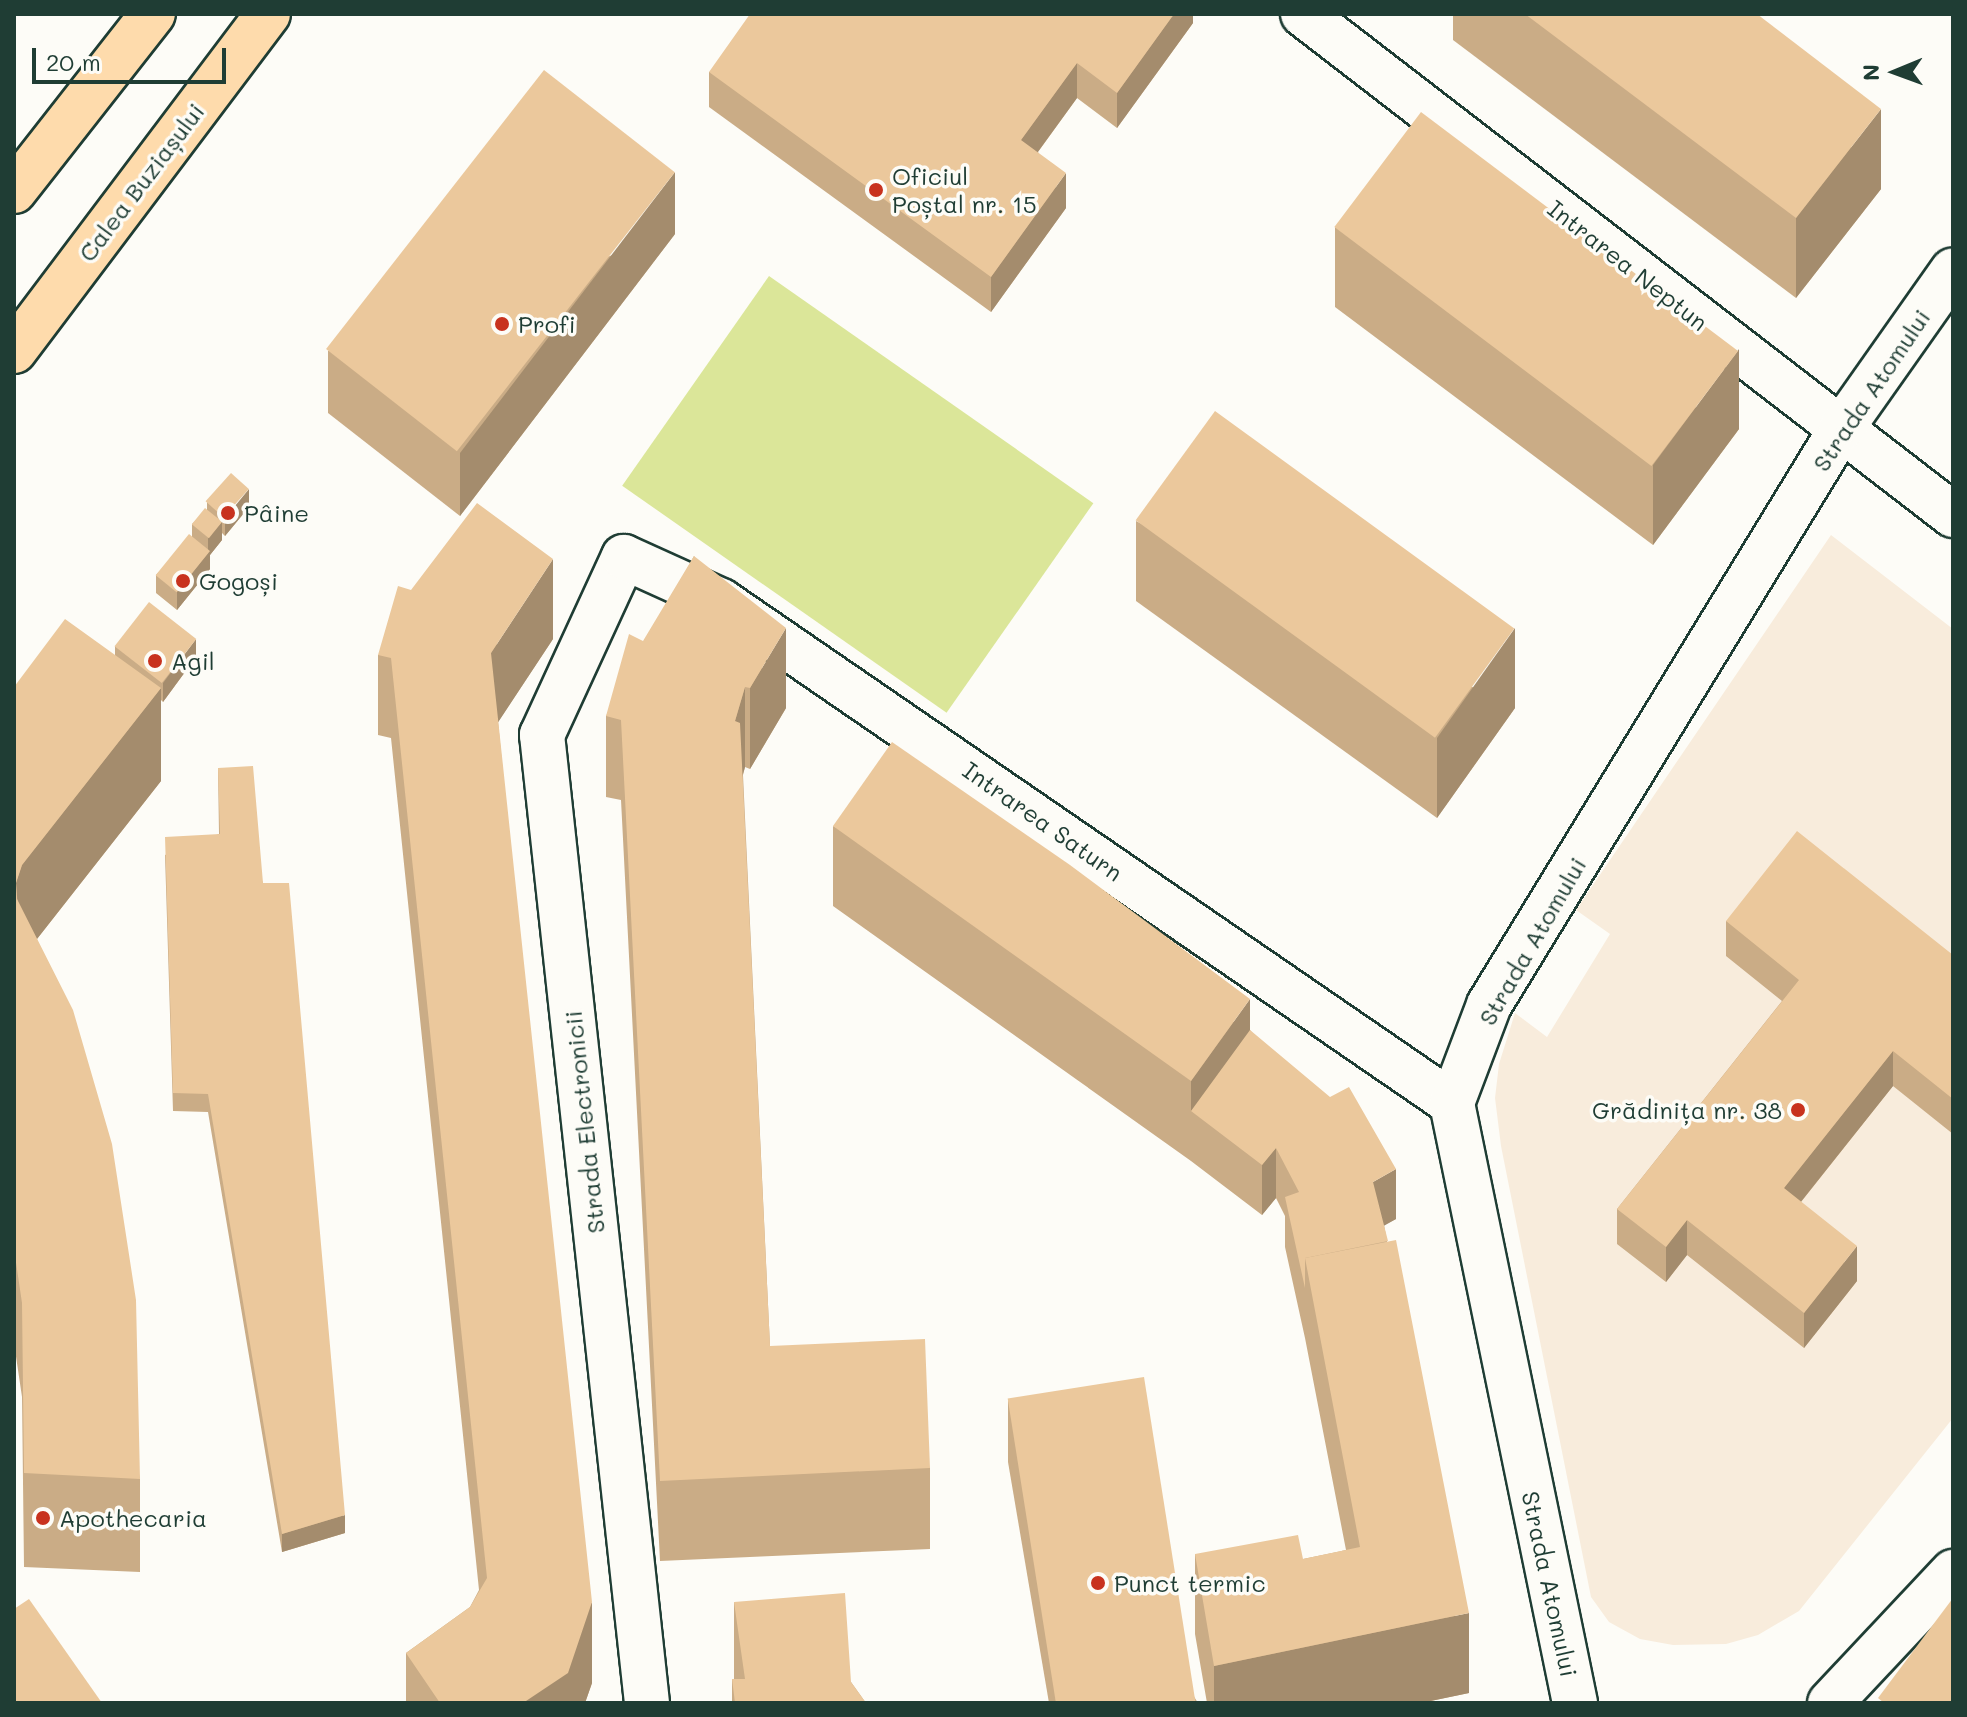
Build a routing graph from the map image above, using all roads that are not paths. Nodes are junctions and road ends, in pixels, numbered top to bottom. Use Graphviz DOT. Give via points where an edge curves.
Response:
graph roads {
  1 [pos="153,14"];
  2 [pos="268,14"];
  3 [pos="1303,14"];
  4 [pos="14,191"];
  5 [pos="1953,270"];
  6 [pos="14,351"];
  7 [pos="1841,429"];
  8 [pos="1953,515"];
  9 [pos="624,557"];
  10 [pos="1452,1103"];
  11 [pos="1953,1572"];
  12 [pos="647,1703"];
  13 [pos="1575,1703"];
  14 [pos="1830,1703"];
  1 -- 4 [label="main road"];
  2 -- 6 [label="main road, Calea Buziașului"];
  3 -- 7 [label="street, Intrarea Neptun"];
  5 -- 7 [label="street, Strada Atomului"];
  7 -- 8 [label="street, Intrarea Neptun"];
  7 -- 10 [label="street, Strada Atomului" via="1489,1005"];
  9 -- 10 [label="street, Intrarea Saturn" via="721,601"];
  9 -- 12 [label="street, Strada Electronicii" via="542,735"];
  10 -- 13 [label="street, Strada Atomului"];
  11 -- 14 [label="street"];
}
